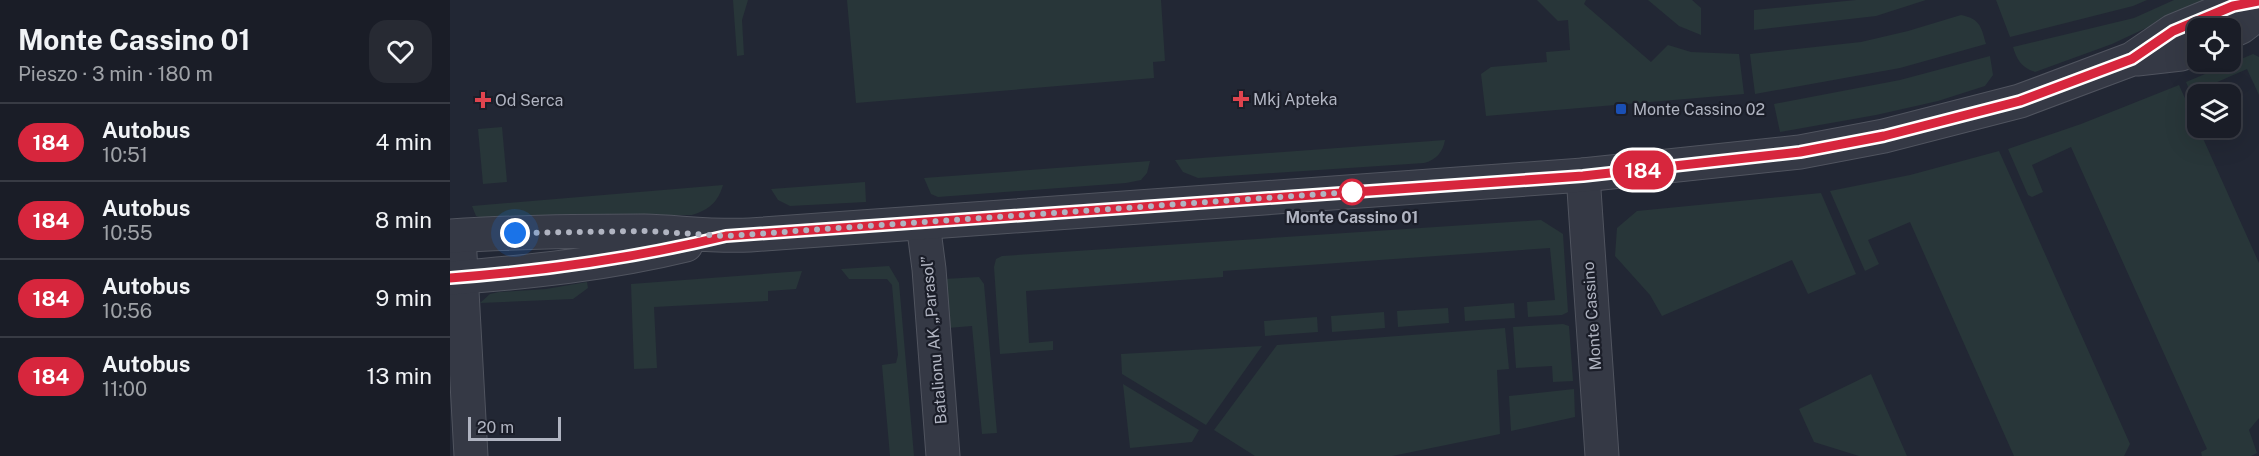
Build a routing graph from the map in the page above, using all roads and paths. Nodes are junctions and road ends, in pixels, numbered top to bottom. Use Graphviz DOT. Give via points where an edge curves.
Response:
graph roads {
  1 [pos="2259,1"];
  2 [pos="2259,13"];
  3 [pos="2241,27"];
  4 [pos="2187,52"];
  5 [pos="2132,59"];
  6 [pos="1583,176"];
  7 [pos="923,223"];
  8 [pos="454,236"];
  9 [pos="726,236"];
  10 [pos="455,278"];
  11 [pos="471,456"];
  12 [pos="943,456"];
  13 [pos="1602,456"];
  1 -- 5 [label="street" via="2233,6 2173,31"];
  2 -- 3 [label="street"];
  4 -- 5 [label="street"];
  5 -- 6 [label="street" via="2020,101 1884,136 1756,158"];
  6 -- 7 [label="street"];
  6 -- 13 [label="street, Monte Cassino"];
  7 -- 9 [label="street"];
  7 -- 12 [label="street, Batalionu AK „Parasol”"];
  8 -- 9 [label="street" via="646,231"];
  8 -- 10 [label="street"];
  9 -- 10 [label="street" via="655,253 536,271"];
  10 -- 11 [label="street"];
}
